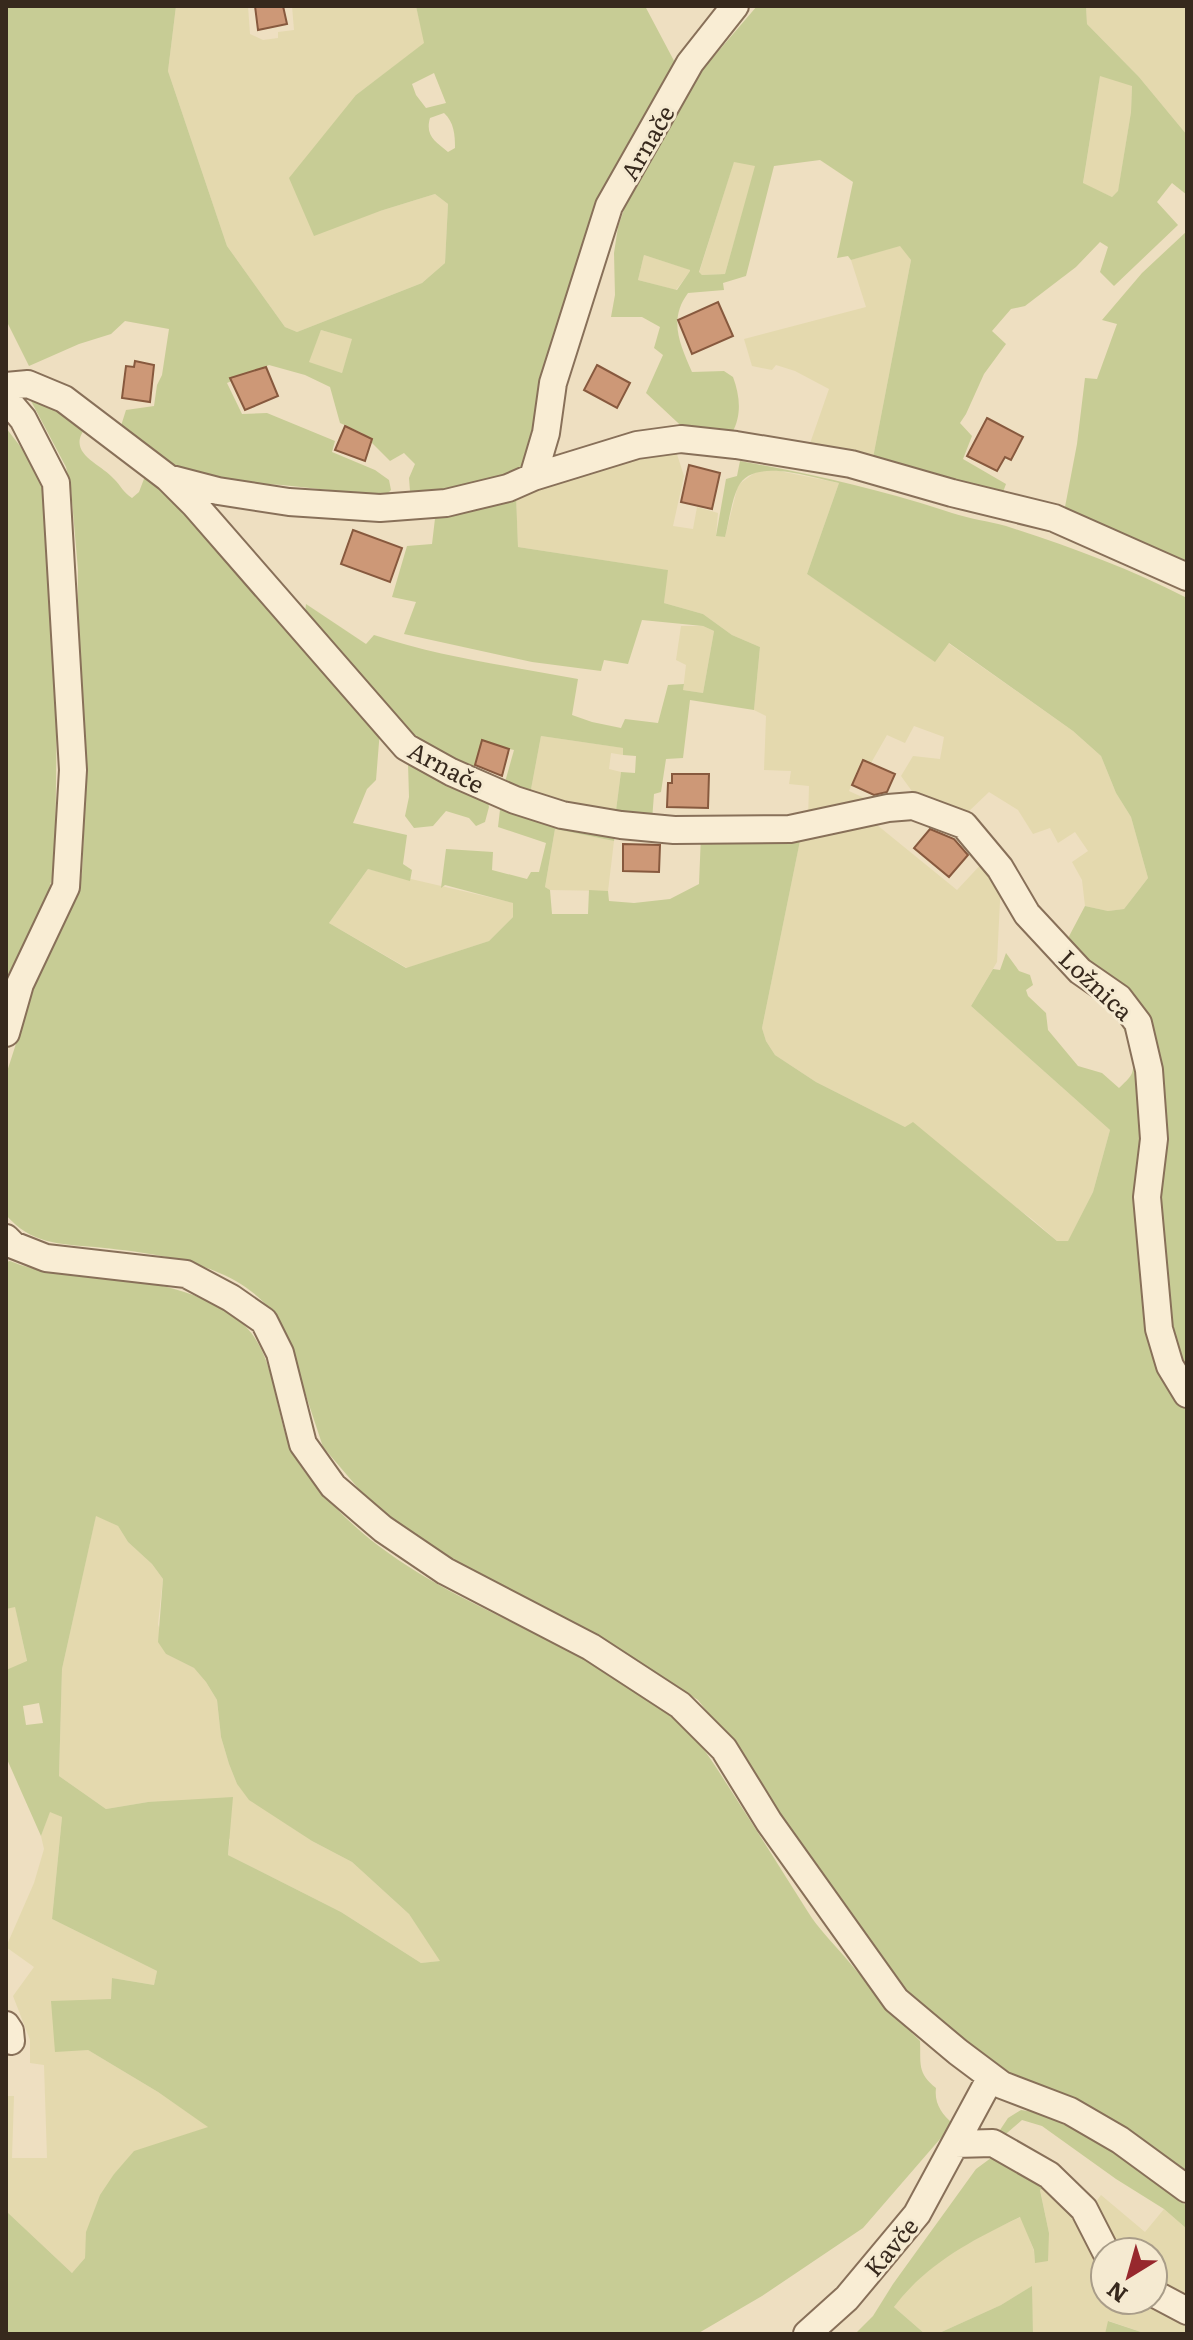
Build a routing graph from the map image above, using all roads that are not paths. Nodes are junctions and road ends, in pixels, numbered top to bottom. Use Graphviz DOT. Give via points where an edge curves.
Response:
graph roads {
  1 [pos="735,6"];
  2 [pos="6,386"];
  3 [pos="6,399"];
  4 [pos="533,477"];
  5 [pos="168,478"];
  6 [pos="1187,577"];
  7 [pos="790,829"];
  8 [pos="6,1033"];
  9 [pos="6,1238"];
  10 [pos="1187,1394"];
  11 [pos="991,2077"];
  12 [pos="955,2144"];
  13 [pos="1187,2189"];
  14 [pos="1098,2236"];
  15 [pos="1169,2301"];
  16 [pos="1187,2311"];
  17 [pos="807,2334"];
  1 -- 4 [label="street, Arnače" via="690,63 609,206 553,383"];
  2 -- 5 [label="street, Arnače" via="28,384 64,399"];
  3 -- 8 [label="street" via="23,419 56,483 73,770 66,887 20,984"];
  4 -- 5 [label="street, Arnače" via="446,503 380,508 289,502"];
  4 -- 6 [label="street, Arnače" via="637,445 681,439 736,445 851,464 1054,518"];
  5 -- 7 [label="street, Arnače" via="406,747 515,800 562,815 674,830"];
  7 -- 10 [label="street, Ložnica" via="913,806 964,825 1000,868 1027,914 1080,971 1119,998 1138,1023 1149,1070 1154,1139 1147,1197 1159,1329 1170,1366"];
  9 -- 11 [label="street" via="46,1258 186,1274 264,1321 280,1353 303,1444 333,1486 383,1529 445,1571 591,1647 680,1705 724,1749 769,1822 896,2000"];
  11 -- 12 [label="street, Kavče"];
  11 -- 13 [label="street" via="1070,2111"];
  12 -- 14 [label="street" via="993,2143 1049,2175 1084,2209"];
  12 -- 17 [label="street, Kavče" via="917,2214 847,2298"];
  15 -- 16 [label="street"];
}
